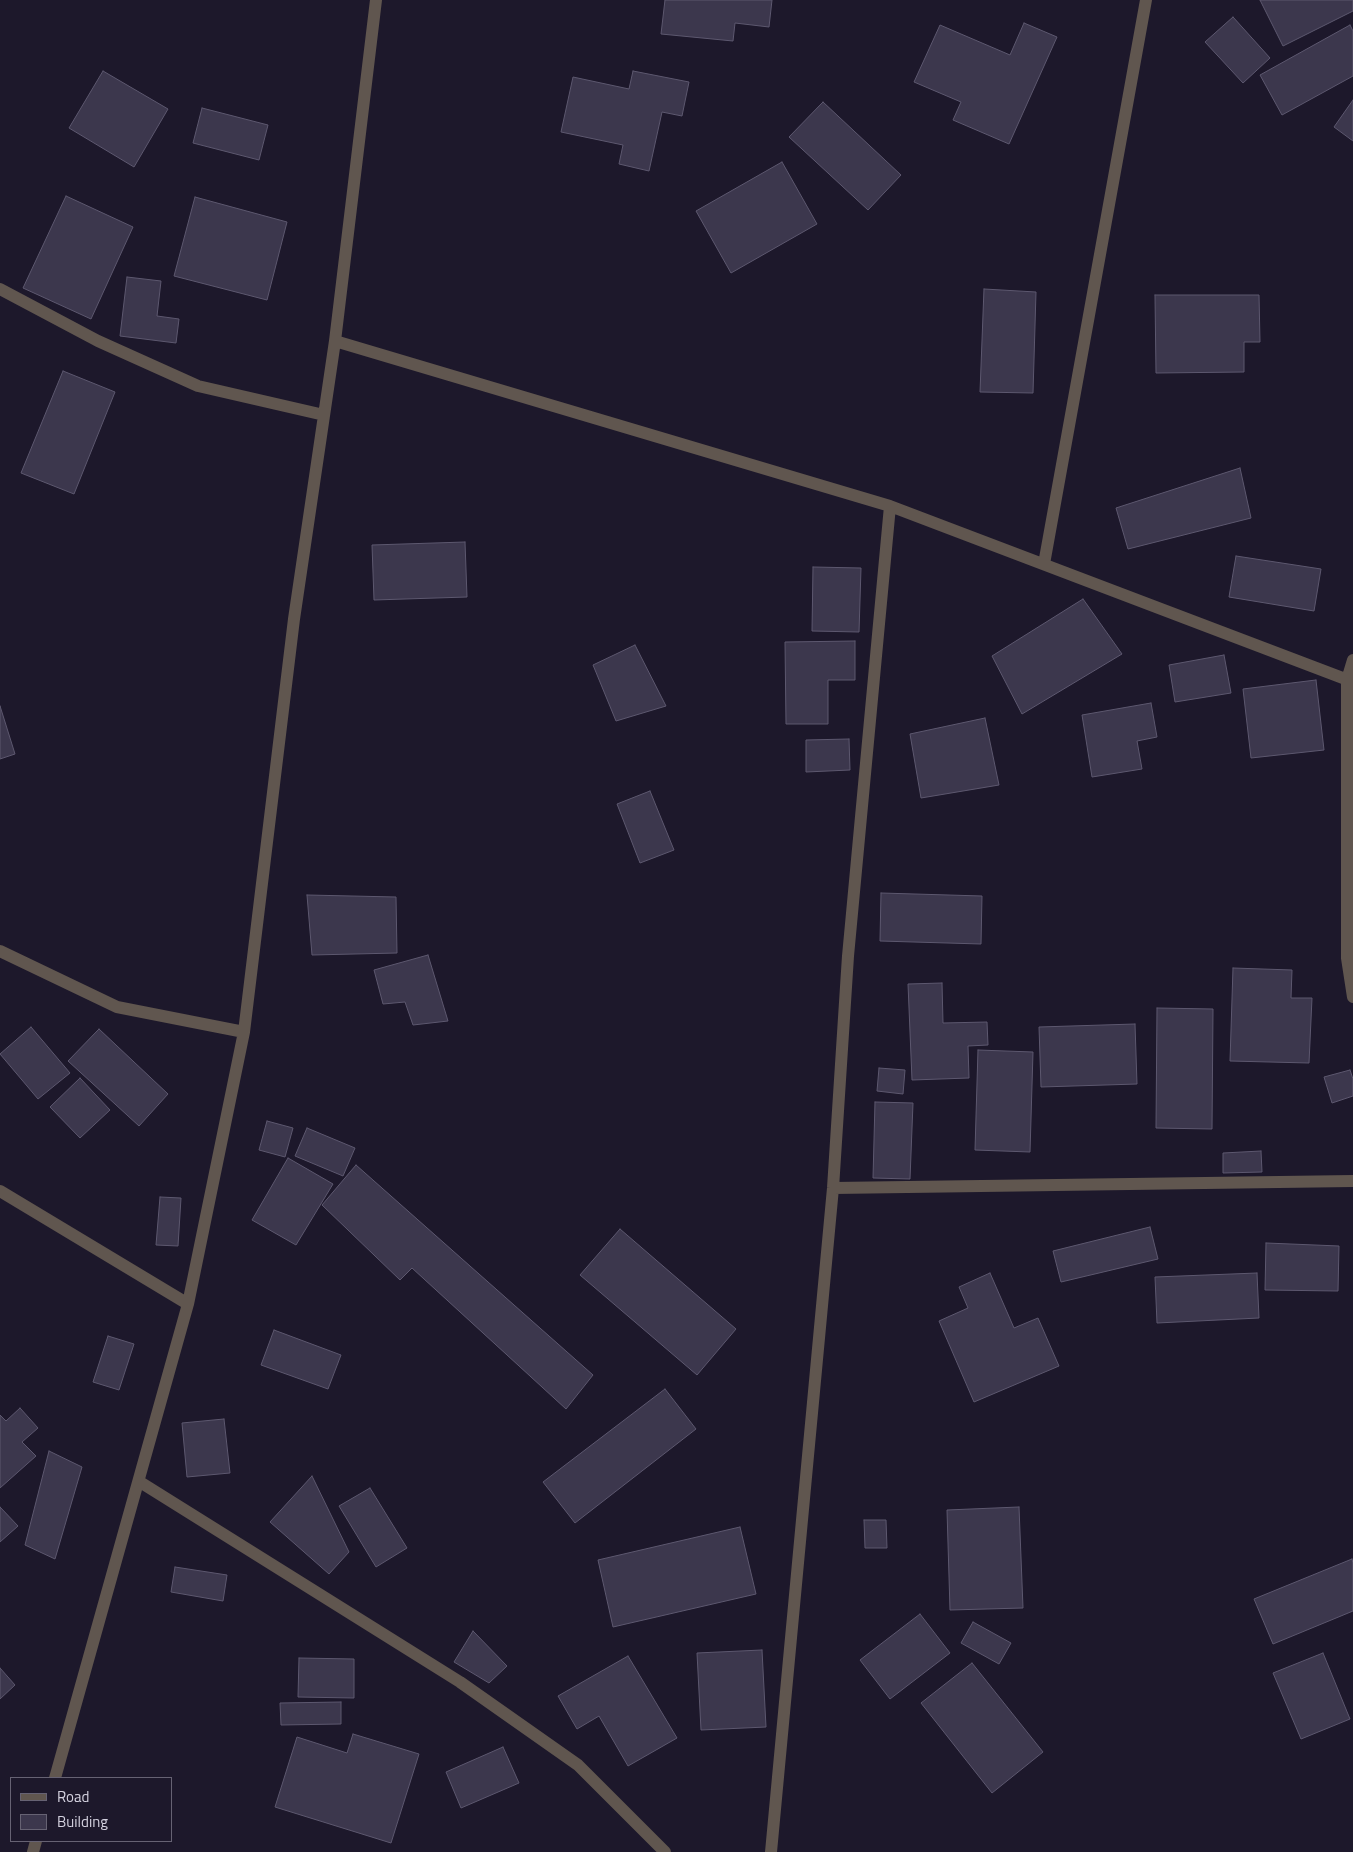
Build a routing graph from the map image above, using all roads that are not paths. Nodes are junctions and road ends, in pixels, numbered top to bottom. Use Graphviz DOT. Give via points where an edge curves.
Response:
graph roads {
  1 [pos="376,0"];
  2 [pos="1146,0"];
  3 [pos="0,289"];
  4 [pos="335,341"];
  5 [pos="324,415"];
  6 [pos="890,506"];
  7 [pos="1044,564"];
  8 [pos="1353,660"];
  9 [pos="1350,681"];
  10 [pos="0,951"];
  11 [pos="1353,997"];
  12 [pos="244,1032"];
  13 [pos="1353,1181"];
  14 [pos="833,1188"];
  15 [pos="0,1190"];
  16 [pos="188,1304"];
  17 [pos="140,1482"];
  18 [pos="55,1777"];
  19 [pos="664,1852"];
  20 [pos="771,1852"];
  1 -- 4 [label="street"];
  2 -- 7 [label="street"];
  3 -- 5 [label="street" via="98,341 198,386"];
  4 -- 5 [label="street"];
  4 -- 6 [label="street"];
  5 -- 12 [label="street" via="294,619"];
  6 -- 7 [label="street"];
  6 -- 14 [label="street" via="848,956"];
  7 -- 9 [label="street"];
  8 -- 9 [label="street"];
  9 -- 11 [label="street" via="1347,958"];
  10 -- 12 [label="street" via="117,1007"];
  12 -- 16 [label="street"];
  13 -- 14 [label="street"];
  14 -- 20 [label="street"];
  15 -- 16 [label="street"];
  16 -- 17 [label="street"];
  17 -- 18 [label="street"];
  17 -- 19 [label="street" via="460,1682 578,1765"];
}
